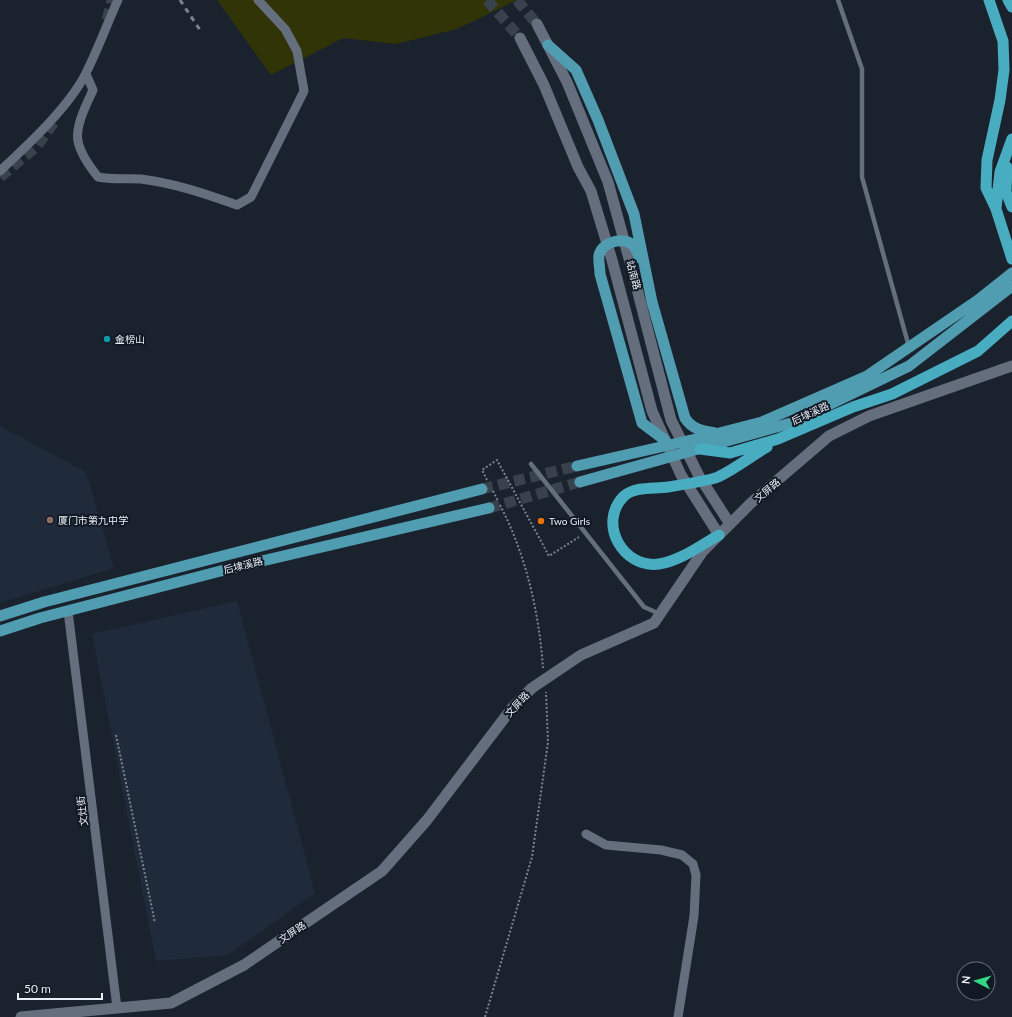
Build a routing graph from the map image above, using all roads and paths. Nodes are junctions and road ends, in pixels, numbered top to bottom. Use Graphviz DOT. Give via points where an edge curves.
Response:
graph roads {
  1 [pos="258,0"];
  2 [pos="838,0"];
  3 [pos="989,0"];
  4 [pos="1008,0"];
  5 [pos="117,2"];
  6 [pos="1012,7"];
  7 [pos="537,24"];
  8 [pos="520,38"];
  9 [pos="548,45"];
  10 [pos="86,74"];
  11 [pos="1012,139"];
  12 [pos="1012,152"];
  13 [pos="0,171"];
  14 [pos="1012,207"];
  15 [pos="996,209"];
  16 [pos="1012,259"];
  17 [pos="645,271"];
  18 [pos="1012,274"];
  19 [pos="1012,286"];
  20 [pos="1012,312"];
  21 [pos="1012,321"];
  22 [pos="996,336"];
  23 [pos="909,347"];
  24 [pos="1012,366"];
  25 [pos="717,434"];
  26 [pos="783,438"];
  27 [pos="665,440"];
  28 [pos="700,449"];
  29 [pos="531,464"];
  30 [pos="577,466"];
  31 [pos="580,482"];
  32 [pos="488,488"];
  33 [pos="489,508"];
  34 [pos="730,524"];
  35 [pos="586,533"];
  36 [pos="719,535"];
  37 [pos="68,611"];
  38 [pos="660,614"];
  39 [pos="0,616"];
  40 [pos="0,632"];
  41 [pos="544,680"];
  42 [pos="116,735"];
  43 [pos="586,834"];
  44 [pos="155,923"];
  45 [pos="117,1008"];
  46 [pos="21,1017"];
  47 [pos="485,1017"];
  48 [pos="678,1017"];
  1 -- 10 [label="street" via="285,29 297,51 304,91 251,197 237,206 198,190 141,179 98,177 88,164 78,140 82,113 93,90"];
  2 -- 23 [label="lane" via="862,69 862,176"];
  3 -- 15 [label="highway" via="1003,41 1004,56 986,188"];
  4 -- 6 [label="highway"];
  5 -- 10 [label="street"];
  7 -- 9 [label="street, 站南路"];
  8 -- 27 [label="street, 站南路" via="591,191 652,411"];
  9 -- 17 [label="main road" via="576,70 598,120 634,214"];
  9 -- 34 [label="street, 站南路" via="567,82 608,182 670,420 698,476"];
  10 -- 13 [label="street" via="64,104"];
  11 -- 15 [label="highway" via="1000,172"];
  12 -- 14 [label="highway" via="1007,164 1006,192"];
  15 -- 16 [label="highway"];
  17 -- 25 [label="main road" via="685,418 690,425"];
  17 -- 27 [label="main road" via="634,246 628,242 610,243 599,255 600,274 642,423"];
  18 -- 23 [label="main road"];
  19 -- 28 [label="main road, 后埭溪路" via="909,366 792,423"];
  20 -- 22 [label="highway"];
  21 -- 22 [label="highway"];
  22 -- 26 [label="highway" via="978,351 919,382 853,407"];
  23 -- 25 [label="main road" via="867,376 762,422"];
  24 -- 34 [label="street, 文屏路" via="869,416 829,436"];
  25 -- 30 [label="main road"];
  26 -- 28 [label="highway" via="730,453"];
  26 -- 36 [label="highway" via="717,477 668,487 638,489 625,495 614,513 612,524 614,536 629,556 643,562 659,564"];
  27 -- 36 [label="street, 站南路" via="681,475"];
  28 -- 31 [label="main road, 后埭溪路"];
  29 -- 35 [label="lane"];
  32 -- 35 [label="path" via="482,470 497,460 549,556"];
  32 -- 39 [label="main road, 后埭溪路" via="44,602"];
  32 -- 41 [label="path" via="516,539 541,638"];
  33 -- 37 [label="main road, 后埭溪路" via="232,568"];
  34 -- 36 [label="street, 文屏路"];
  35 -- 38 [label="lane" via="644,607"];
  36 -- 38 [label="street, 文屏路" via="704,551"];
  37 -- 40 [label="main road, 后埭溪路"];
  37 -- 45 [label="street, 文灶街"];
  38 -- 41 [label="street, 文屏路" via="654,623 581,655"];
  41 -- 45 [label="street, 文屏路" via="512,708 427,820 382,871 244,965 171,1003"];
  41 -- 47 [label="path" via="548,742 532,857"];
  42 -- 44 [label="path"];
  43 -- 48 [label="street" via="606,846 660,850 682,855 693,864 696,875 694,916"];
  45 -- 46 [label="street, 文屏路"];
}
